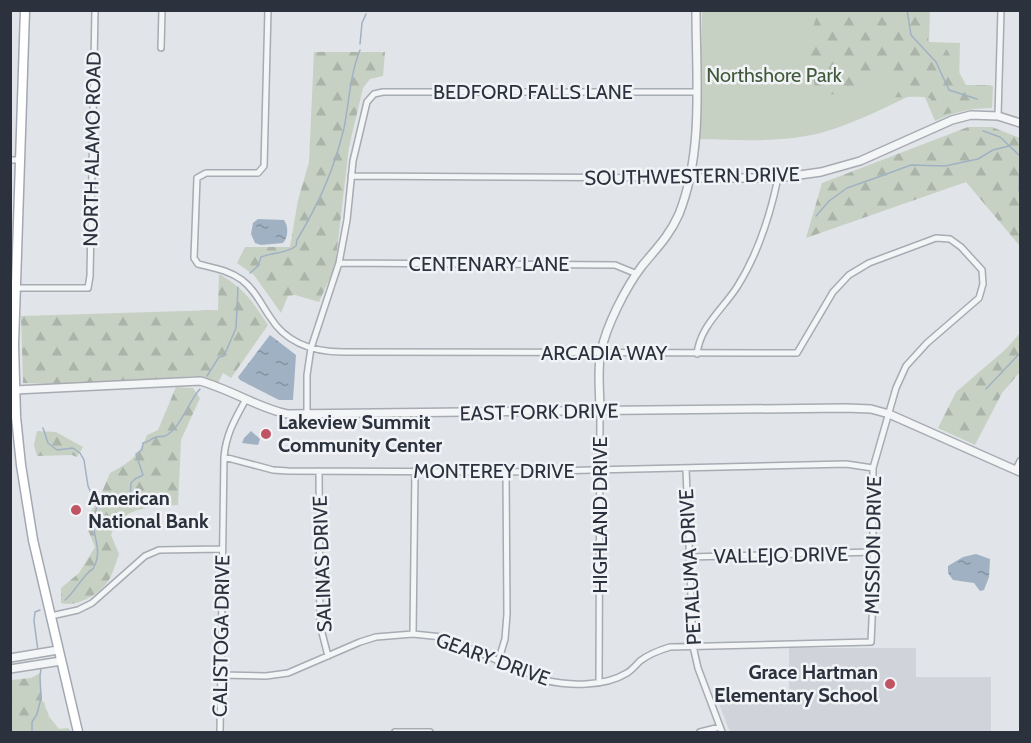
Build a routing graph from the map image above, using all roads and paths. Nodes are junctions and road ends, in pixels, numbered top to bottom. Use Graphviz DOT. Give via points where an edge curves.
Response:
graph roads {
  1 [pos="26,10"];
  2 [pos="95,10"];
  3 [pos="162,10"];
  4 [pos="268,10"];
  5 [pos="696,10"];
  6 [pos="1000,10"];
  7 [pos="161,48"];
  8 [pos="696,92"];
  9 [pos="998,116"];
  10 [pos="1020,123"];
  11 [pos="10,160"];
  12 [pos="21,160"];
  13 [pos="351,176"];
  14 [pos="689,178"];
  15 [pos="778,178"];
  16 [pos="14,236"];
  17 [pos="339,263"];
  18 [pos="981,270"];
  19 [pos="637,274"];
  20 [pos="15,288"];
  21 [pos="12,315"];
  22 [pos="311,348"];
  23 [pos="600,353"];
  24 [pos="697,354"];
  25 [pos="15,390"];
  26 [pos="246,399"];
  27 [pos="600,411"];
  28 [pos="307,414"];
  29 [pos="889,414"];
  30 [pos="224,457"];
  31 [pos="1020,461"];
  32 [pos="873,468"];
  33 [pos="686,469"];
  34 [pos="600,470"];
  35 [pos="319,471"];
  36 [pos="415,471"];
  37 [pos="1018,471"];
  38 [pos="506,472"];
  39 [pos="222,549"];
  40 [pos="873,552"];
  41 [pos="689,556"];
  42 [pos="51,616"];
  43 [pos="412,634"];
  44 [pos="871,642"];
  45 [pos="693,646"];
  46 [pos="58,650"];
  47 [pos="328,656"];
  48 [pos="10,658"];
  49 [pos="61,661"];
  50 [pos="498,662"];
  51 [pos="10,669"];
  52 [pos="221,675"];
  53 [pos="599,682"];
  54 [pos="721,730"];
  55 [pos="78,732"];
  56 [pos="220,732"];
  57 [pos="395,732"];
  58 [pos="430,732"];
  59 [pos="700,732"];
  1 -- 12 [label="main road"];
  2 -- 20 [label="street, NORTH ALAMO ROAD" via="88,288"];
  3 -- 7 [label="street"];
  4 -- 22 [label="street, ARCADIA WAY" via="264,166 254,173 199,176 194,254 198,264 224,270 243,281 279,328"];
  5 -- 8 [label="street, HIGHLAND DRIVE"];
  6 -- 9 [label="street"];
  8 -- 13 [label="street, BEDFORD FALLS LANE" via="383,92 367,102"];
  8 -- 14 [label="street, HIGHLAND DRIVE"];
  9 -- 10 [label="street, SOUTHWESTERN DRIVE"];
  9 -- 15 [label="street, SOUTHWESTERN DRIVE" via="965,116 851,164"];
  11 -- 12 [label="street"];
  12 -- 16 [label="main road"];
  13 -- 14 [label="street, SOUTHWESTERN DRIVE"];
  13 -- 17 [label="street"];
  14 -- 15 [label="street, SOUTHWESTERN DRIVE"];
  14 -- 19 [label="street, HIGHLAND DRIVE" via="678,215 664,242"];
  15 -- 24 [label="street" via="758,246 737,287 705,329"];
  16 -- 20 [label="main road"];
  17 -- 19 [label="street, CENTENARY LANE" via="615,265"];
  17 -- 22 [label="street"];
  18 -- 24 [label="street, ARCADIA WAY" via="950,239 936,238 869,263 849,275 833,292 797,353"];
  18 -- 29 [label="street, MISSION DRIVE" via="979,298 906,366"];
  19 -- 23 [label="street, HIGHLAND DRIVE" via="625,292"];
  20 -- 21 [label="main road"];
  21 -- 25 [label="main road"];
  22 -- 23 [label="street, ARCADIA WAY" via="336,352"];
  22 -- 28 [label="street"];
  23 -- 24 [label="street, ARCADIA WAY"];
  23 -- 27 [label="street, HIGHLAND DRIVE"];
  25 -- 26 [label="street, EAST FORK DRIVE" via="200,381"];
  25 -- 42 [label="main road" via="28,511"];
  26 -- 28 [label="street, EAST FORK DRIVE" via="270,410"];
  26 -- 30 [label="street, CALISTOGA DRIVE" via="229,429"];
  27 -- 28 [label="street, EAST FORK DRIVE"];
  27 -- 29 [label="street, EAST FORK DRIVE" via="845,408"];
  27 -- 34 [label="street, HIGHLAND DRIVE"];
  29 -- 32 [label="street, MISSION DRIVE"];
  29 -- 37 [label="street, EAST FORK DRIVE"];
  30 -- 35 [label="street, MONTEREY DRIVE" via="273,470"];
  30 -- 39 [label="street, CALISTOGA DRIVE"];
  31 -- 37 [label="street"];
  32 -- 33 [label="street, MONTEREY DRIVE" via="846,465"];
  32 -- 40 [label="street, MISSION DRIVE"];
  33 -- 34 [label="street, MONTEREY DRIVE"];
  33 -- 41 [label="street, PETALUMA DRIVE"];
  34 -- 38 [label="street, MONTEREY DRIVE"];
  34 -- 53 [label="street, HIGHLAND DRIVE"];
  35 -- 36 [label="street, MONTEREY DRIVE"];
  35 -- 47 [label="street, SALINAS DRIVE" via="320,625"];
  36 -- 38 [label="street, MONTEREY DRIVE"];
  36 -- 43 [label="street"];
  38 -- 50 [label="street" via="507,614"];
  39 -- 42 [label="street" via="159,550 145,556 92,603"];
  39 -- 52 [label="street, CALISTOGA DRIVE"];
  40 -- 41 [label="street, VALLEJO DRIVE"];
  40 -- 44 [label="street, MISSION DRIVE"];
  41 -- 45 [label="street, PETALUMA DRIVE"];
  42 -- 46 [label="main road"];
  43 -- 47 [label="street, GEARY DRIVE" via="372,639"];
  43 -- 50 [label="street, GEARY DRIVE" via="442,637"];
  44 -- 45 [label="street, GEARY DRIVE"];
  45 -- 53 [label="street, GEARY DRIVE" via="655,652 616,679"];
  45 -- 54 [label="street, PETALUMA DRIVE"];
  46 -- 48 [label="street"];
  46 -- 49 [label="main road"];
  47 -- 52 [label="street, GEARY DRIVE" via="280,674"];
  49 -- 51 [label="street"];
  49 -- 55 [label="main road"];
  50 -- 53 [label="street, GEARY DRIVE" via="557,683"];
  52 -- 56 [label="street, CALISTOGA DRIVE"];
  54 -- 59 [label="street"];
  57 -- 58 [label="street"];
}
